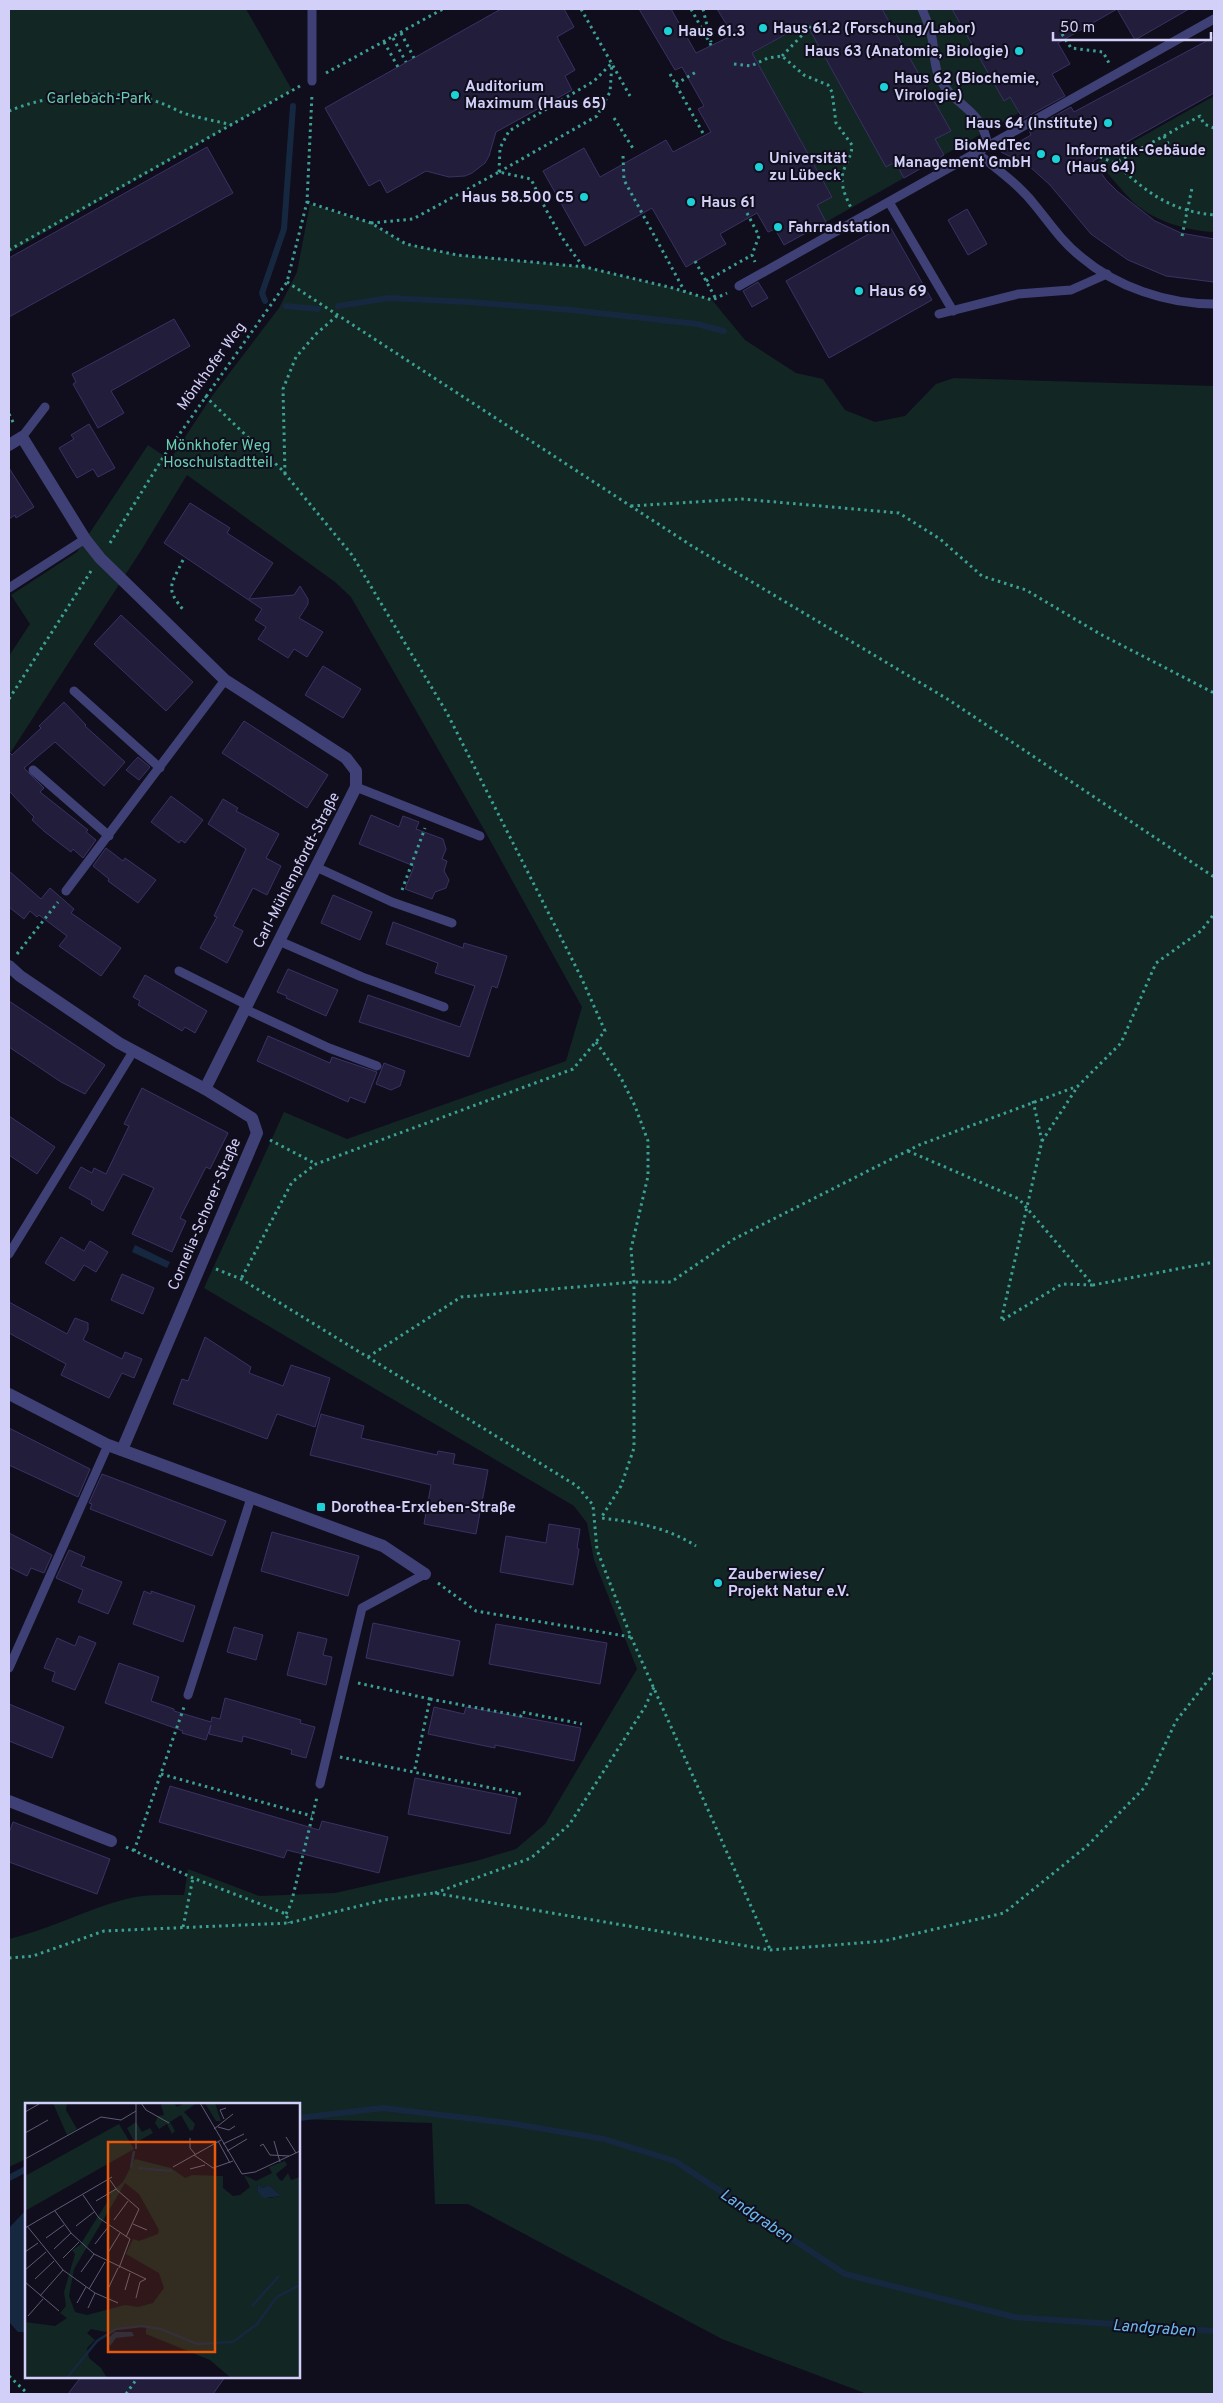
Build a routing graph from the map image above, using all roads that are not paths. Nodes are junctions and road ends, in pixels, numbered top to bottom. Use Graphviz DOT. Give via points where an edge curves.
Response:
graph roads {
  1 [pos="312,9"];
  2 [pos="922,9"];
  3 [pos="1214,19"];
  4 [pos="312,81"];
  5 [pos="988,147"];
  6 [pos="977,153"];
  7 [pos="889,202"];
  8 [pos="1107,274"];
  9 [pos="739,286"];
  10 [pos="1214,304"];
  11 [pos="953,311"];
  12 [pos="939,314"];
  13 [pos="45,407"];
  14 [pos="22,437"];
  15 [pos="9,445"];
  16 [pos="85,539"];
  17 [pos="9,588"];
  18 [pos="226,680"];
  19 [pos="74,692"];
  20 [pos="160,768"];
  21 [pos="33,770"];
  22 [pos="356,787"];
  23 [pos="108,836"];
  24 [pos="480,836"];
  25 [pos="316,867"];
  26 [pos="66,891"];
  27 [pos="452,923"];
  28 [pos="279,940"];
  29 [pos="12,962"];
  30 [pos="179,971"];
  31 [pos="246,1007"];
  32 [pos="444,1007"];
  33 [pos="134,1050"];
  34 [pos="377,1066"];
  35 [pos="205,1088"];
  36 [pos="9,1254"];
  37 [pos="9,1394"];
  38 [pos="108,1445"];
  39 [pos="122,1450"];
  40 [pos="251,1498"];
  41 [pos="425,1574"];
  42 [pos="9,1668"];
  43 [pos="188,1695"];
  44 [pos="320,1784"];
  45 [pos="9,1800"];
  46 [pos="111,1842"];
  1 -- 4 [label="lane"];
  2 -- 5 [label="lane" via="941,82 978,119 986,132"];
  3 -- 5 [label="lane"];
  5 -- 6 [label="lane"];
  6 -- 7 [label="lane"];
  6 -- 8 [label="lane" via="1016,185 1080,257"];
  7 -- 9 [label="lane"];
  7 -- 11 [label="lane"];
  8 -- 10 [label="lane" via="1146,294 1192,304"];
  8 -- 11 [label="lane" via="1070,290 1018,294"];
  11 -- 12 [label="lane"];
  13 -- 14 [label="lane"];
  14 -- 15 [label="street"];
  14 -- 16 [label="street, Carl-Mühlenpfordt-Straße"];
  16 -- 17 [label="lane"];
  16 -- 18 [label="street, Carl-Mühlenpfordt-Straße" via="100,558"];
  18 -- 20 [label="lane"];
  18 -- 22 [label="street, Carl-Mühlenpfordt-Straße" via="346,758 356,771"];
  19 -- 20 [label="lane"];
  20 -- 23 [label="lane"];
  21 -- 23 [label="lane"];
  22 -- 24 [label="lane"];
  22 -- 25 [label="street, Carl-Mühlenpfordt-Straße"];
  23 -- 26 [label="lane"];
  25 -- 27 [label="lane" via="397,904"];
  25 -- 28 [label="street, Carl-Mühlenpfordt-Straße"];
  28 -- 31 [label="street, Carl-Mühlenpfordt-Straße"];
  28 -- 32 [label="lane" via="362,977"];
  29 -- 33 [label="street, Cornelia-Schorer-Straße" via="20,976"];
  30 -- 31 [label="lane"];
  31 -- 34 [label="lane" via="328,1048"];
  31 -- 35 [label="street, Carl-Mühlenpfordt-Straße"];
  33 -- 35 [label="street, Cornelia-Schorer-Straße"];
  33 -- 36 [label="lane"];
  35 -- 39 [label="street, Cornelia-Schorer-Straße" via="252,1118 257,1133"];
  37 -- 38 [label="street"];
  38 -- 39 [label="street"];
  38 -- 42 [label="lane"];
  39 -- 40 [label="street"];
  40 -- 41 [label="street" via="383,1546"];
  40 -- 43 [label="lane"];
  41 -- 44 [label="lane" via="362,1608"];
  45 -- 46 [label="street"];
}
